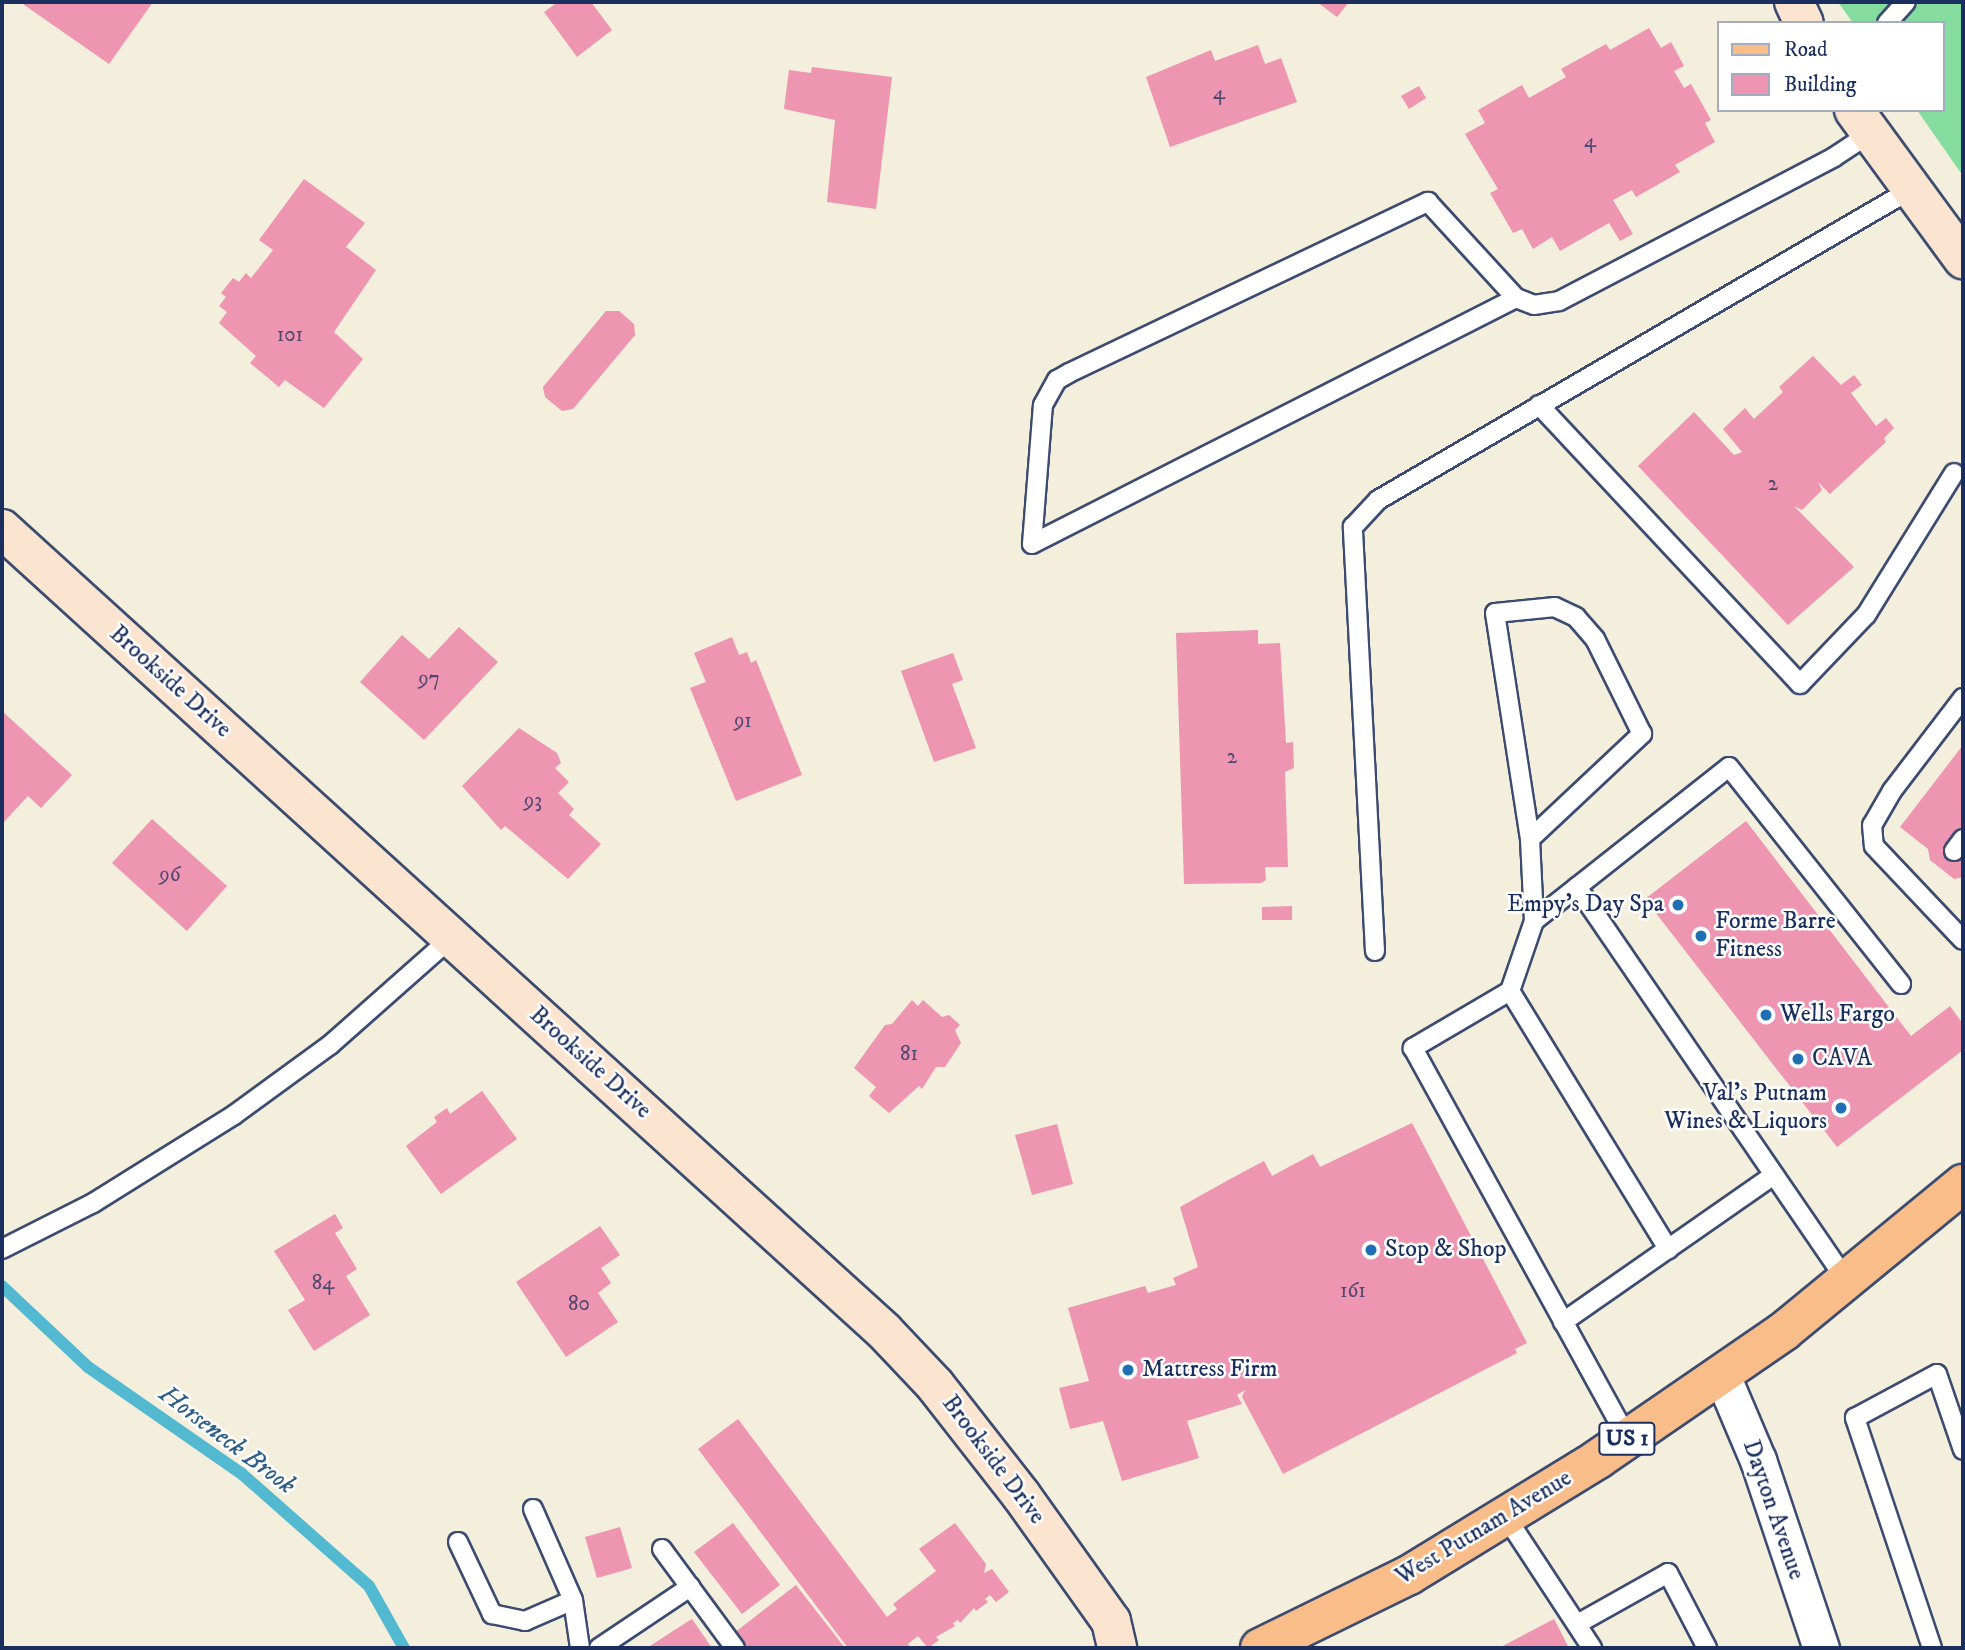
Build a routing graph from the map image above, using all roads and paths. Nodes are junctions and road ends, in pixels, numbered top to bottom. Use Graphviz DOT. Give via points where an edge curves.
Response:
graph roads {
  1 [pos="1794,2"];
  2 [pos="1906,2"];
  3 [pos="1803,21"];
  4 [pos="1890,21"];
  5 [pos="1861,122"];
  6 [pos="1910,190"];
  7 [pos="1963,259"];
  8 [pos="1516,298"];
  9 [pos="1539,405"];
  10 [pos="1954,472"];
  11 [pos="2,529"];
  12 [pos="1963,698"];
  13 [pos="1530,839"];
  14 [pos="1577,887"];
  15 [pos="1534,921"];
  16 [pos="452,937"];
  17 [pos="1963,940"];
  18 [pos="1375,951"];
  19 [pos="1901,984"];
  20 [pos="1510,991"];
  21 [pos="1774,1175"];
  22 [pos="1963,1184"];
  23 [pos="2,1249"];
  24 [pos="1668,1249"];
  25 [pos="1847,1281"];
  26 [pos="1563,1322"];
  27 [pos="1721,1373"];
  28 [pos="1628,1439"];
  29 [pos="1963,1450"];
  30 [pos="533,1509"];
  31 [pos="1506,1517"];
  32 [pos="458,1542"];
  33 [pos="662,1549"];
  34 [pos="690,1587"];
  35 [pos="573,1600"];
  36 [pos="1579,1623"];
  37 [pos="580,1648"];
  38 [pos="599,1648"];
  39 [pos="735,1648"];
  40 [pos="1117,1648"];
  41 [pos="1260,1648"];
  42 [pos="1592,1648"];
  43 [pos="1707,1648"];
  44 [pos="1821,1648"];
  45 [pos="1932,1648"];
  1 -- 3 [label="street"];
  2 -- 4 [label="lane"];
  5 -- 6 [label="street"];
  5 -- 8 [label="lane" via="1834,157 1559,302 1534,305"];
  6 -- 7 [label="street"];
  6 -- 9 [label="lane"];
  8 -- 8 [label="lane" via="1428,202 1069,373 1057,380 1043,405 1032,544"];
  9 -- 10 [label="lane" via="1800,684 1866,615"];
  9 -- 18 [label="lane" via="1378,500 1353,527"];
  11 -- 16 [label="street, Brookside Drive"];
  12 -- 17 [label="lane" via="1892,791 1872,825 1874,846"];
  13 -- 13 [label="lane" via="1642,734 1595,639 1576,617 1555,607 1495,613"];
  13 -- 15 [label="lane"];
  14 -- 15 [label="lane"];
  14 -- 19 [label="lane" via="1729,767"];
  14 -- 21 [label="lane"];
  15 -- 20 [label="lane"];
  16 -- 23 [label="lane" via="330,1045 234,1115 93,1203"];
  16 -- 40 [label="street, Brookside Drive" via="893,1340 935,1385 1021,1495 1111,1621"];
  20 -- 24 [label="lane"];
  20 -- 26 [label="lane" via="1413,1048"];
  21 -- 24 [label="lane"];
  21 -- 25 [label="lane"];
  22 -- 25 [label="main road, West Putnam Avenue / US 1"];
  24 -- 26 [label="lane"];
  25 -- 27 [label="main road, West Putnam Avenue / US 1"];
  26 -- 28 [label="lane"];
  27 -- 28 [label="main road, West Putnam Avenue / US 1"];
  27 -- 44 [label="street, Dayton Avenue" via="1758,1460"];
  28 -- 31 [label="main road, West Putnam Avenue / US 1"];
  29 -- 45 [label="lane" via="1937,1374 1855,1418"];
  30 -- 35 [label="lane"];
  31 -- 36 [label="lane"];
  31 -- 41 [label="main road, West Putnam Avenue / US 1" via="1409,1575"];
  32 -- 35 [label="lane" via="492,1614 525,1621"];
  33 -- 34 [label="lane"];
  34 -- 38 [label="lane"];
  34 -- 39 [label="lane"];
  35 -- 37 [label="lane"];
  36 -- 42 [label="lane"];
  36 -- 43 [label="lane" via="1668,1573"];
}
